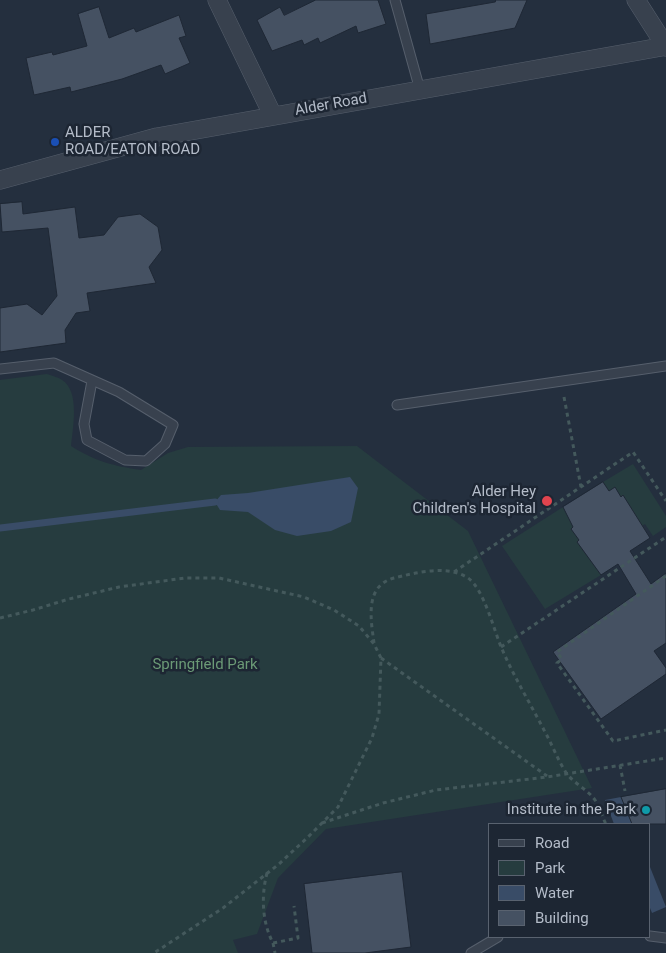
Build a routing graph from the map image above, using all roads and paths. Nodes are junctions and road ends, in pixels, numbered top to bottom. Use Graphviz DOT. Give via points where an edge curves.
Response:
graph roads {
  1 [pos="217,0"];
  2 [pos="395,0"];
  3 [pos="636,0"];
  4 [pos="666,46"];
  5 [pos="420,90"];
  6 [pos="273,116"];
  7 [pos="0,180"];
  8 [pos="666,366"];
  9 [pos="0,369"];
  10 [pos="92,381"];
  11 [pos="561,382"];
  12 [pos="397,405"];
  13 [pos="581,487"];
  14 [pos="666,501"];
  15 [pos="666,537"];
  16 [pos="454,572"];
  17 [pos="666,576"];
  18 [pos="0,618"];
  19 [pos="374,644"];
  20 [pos="501,647"];
  21 [pos="381,658"];
  22 [pos="666,730"];
  23 [pos="666,758"];
  24 [pos="620,765"];
  25 [pos="567,774"];
  26 [pos="548,777"];
  27 [pos="625,791"];
  28 [pos="606,823"];
  29 [pos="322,824"];
  30 [pos="267,872"];
  31 [pos="294,906"];
  32 [pos="651,936"];
  33 [pos="496,938"];
  34 [pos="666,938"];
  35 [pos="273,943"];
  36 [pos="154,953"];
  37 [pos="275,953"];
  38 [pos="470,953"];
  1 -- 6 [label="street"];
  2 -- 5 [label="lane"];
  3 -- 4 [label="street"];
  4 -- 5 [label="street, Alder Road"];
  5 -- 6 [label="street, Alder Road"];
  6 -- 7 [label="street, Alder Road" via="157,137"];
  8 -- 11 [label="lane"];
  9 -- 10 [label="lane" via="54,363"];
  10 -- 10 [label="lane" via="84,424 87,440 125,460 146,460 165,444 173,425 119,392"];
  11 -- 12 [label="lane"];
  11 -- 13 [label="path"];
  13 -- 14 [label="path" via="633,452"];
  13 -- 16 [label="path"];
  15 -- 20 [label="path"];
  16 -- 19 [label="path" via="410,574 378,586 371,601"];
  16 -- 20 [label="path" via="475,584"];
  17 -- 22 [label="path" via="557,652 562,659 557,663 613,742"];
  18 -- 19 [label="path" via="119,587 184,578 219,578 304,597 359,626"];
  19 -- 21 [label="path"];
  20 -- 25 [label="path"];
  21 -- 26 [label="path"];
  21 -- 29 [label="path" via="379,714 372,738 338,807"];
  23 -- 24 [label="path"];
  24 -- 25 [label="path"];
  24 -- 27 [label="path"];
  25 -- 26 [label="path"];
  25 -- 28 [label="path" via="595,800"];
  26 -- 29 [label="path" via="436,790 383,803"];
  29 -- 30 [label="path"];
  30 -- 35 [label="path" via="264,904"];
  30 -- 36 [label="path" via="223,908"];
  31 -- 35 [label="path" via="298,938"];
  32 -- 34 [label="lane"];
  33 -- 38 [label="lane"];
  35 -- 37 [label="path"];
}
